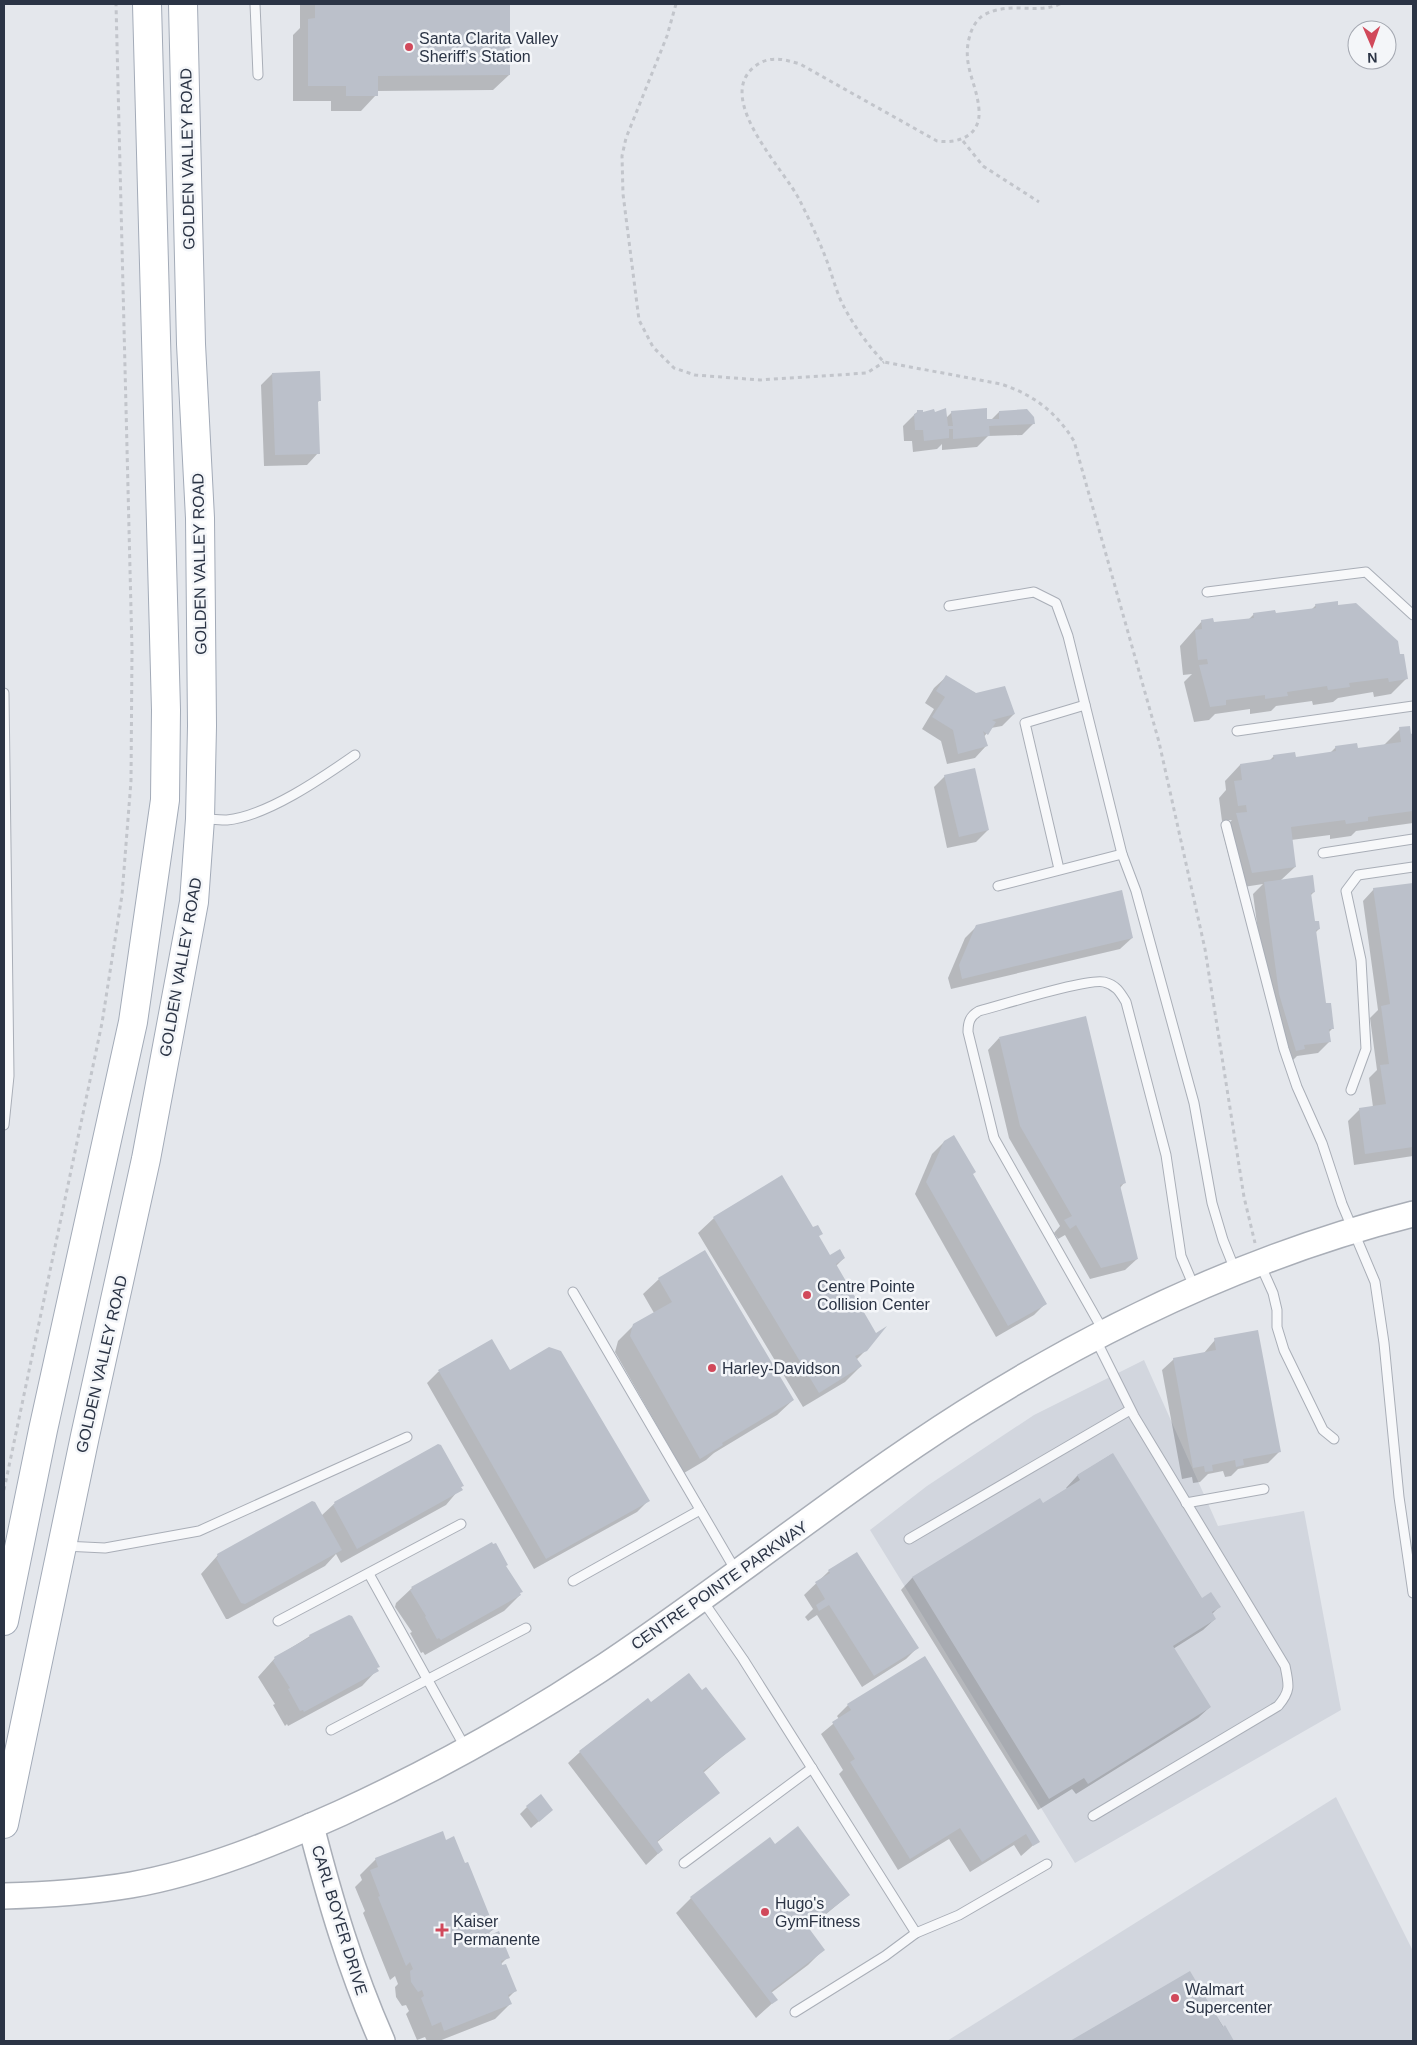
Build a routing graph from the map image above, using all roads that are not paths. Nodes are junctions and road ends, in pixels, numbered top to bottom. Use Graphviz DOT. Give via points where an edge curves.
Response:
graph roads {
  1 [pos="147,4"];
  2 [pos="183,4"];
  3 [pos="255,4"];
  4 [pos="258,75"];
  5 [pos="1207,592"];
  6 [pos="949,606"];
  7 [pos="1413,615"];
  8 [pos="4,693"];
  9 [pos="4,703"];
  10 [pos="1085,705"];
  11 [pos="1413,706"];
  12 [pos="1237,731"];
  13 [pos="354,755"];
  14 [pos="4,776"];
  15 [pos="200,819"];
  16 [pos="1226,825"];
  17 [pos="1413,839"];
  18 [pos="1323,853"];
  19 [pos="1122,854"];
  20 [pos="1413,867"];
  21 [pos="1059,869"];
  22 [pos="998,886"];
  23 [pos="1350,1090"];
  24 [pos="4,1125"];
  25 [pos="1413,1214"];
  26 [pos="1354,1231"];
  27 [pos="1260,1264"];
  28 [pos="1236,1273"];
  29 [pos="1195,1290"];
  30 [pos="573,1292"];
  31 [pos="1099,1335"];
  32 [pos="1130,1410"];
  33 [pos="407,1437"];
  34 [pos="1334,1439"];
  35 [pos="1264,1489"];
  36 [pos="1186,1503"];
  37 [pos="700,1510"];
  38 [pos="461,1524"];
  39 [pos="909,1539"];
  40 [pos="62,1546"];
  41 [pos="737,1573"];
  42 [pos="369,1574"];
  43 [pos="573,1582"];
  44 [pos="1413,1593"];
  45 [pos="701,1598"];
  46 [pos="4,1621"];
  47 [pos="278,1621"];
  48 [pos="526,1628"];
  49 [pos="427,1680"];
  50 [pos="331,1730"];
  51 [pos="466,1750"];
  52 [pos="812,1768"];
  53 [pos="1093,1816"];
  54 [pos="4,1824"];
  55 [pos="311,1826"];
  56 [pos="684,1863"];
  57 [pos="1047,1864"];
  58 [pos="4,1896"];
  59 [pos="916,1933"];
  60 [pos="795,2012"];
  61 [pos="382,2041"];
  1 -- 46 [label="main road" via="166,710 165,800 133,1022"];
  2 -- 15 [label="main road, GOLDEN VALLEY ROAD" via="191,344 200,518"];
  3 -- 4 [label="lane"];
  5 -- 7 [label="lane" via="1366,572"];
  6 -- 10 [label="lane" via="1034,592 1056,603 1068,636"];
  8 -- 9 [label="lane"];
  9 -- 14 [label="lane"];
  10 -- 19 [label="lane"];
  10 -- 21 [label="lane" via="1025,723"];
  11 -- 12 [label="lane"];
  13 -- 15 [label="lane" via="316,783 266,808 228,820"];
  14 -- 24 [label="lane" via="9,1076"];
  15 -- 40 [label="main road, GOLDEN VALLEY ROAD" via="194,902 146,1159"];
  16 -- 26 [label="lane" via="1284,1049"];
  17 -- 18 [label="lane"];
  19 -- 21 [label="lane"];
  19 -- 28 [label="lane" via="1136,891 1194,1103 1212,1204"];
  20 -- 23 [label="lane" via="1358,875 1346,891 1361,960 1366,1049"];
  21 -- 22 [label="lane"];
  25 -- 26 [label="street, CENTRE POINTE PARKWAY"];
  26 -- 27 [label="street, CENTRE POINTE PARKWAY"];
  26 -- 44 [label="lane" via="1375,1282"];
  27 -- 28 [label="street, CENTRE POINTE PARKWAY"];
  27 -- 34 [label="lane" via="1273,1293 1277,1328 1284,1350 1323,1430"];
  28 -- 29 [label="street, CENTRE POINTE PARKWAY"];
  29 -- 31 [label="street, CENTRE POINTE PARKWAY"];
  29 -- 31 [label="lane" via="1181,1256 1166,1156 1126,1002 1120,992 1114,986 1092,982 979,1011 972,1015 968,1032 994,1138"];
  30 -- 37 [label="lane"];
  31 -- 32 [label="lane"];
  31 -- 41 [label="street, CENTRE POINTE PARKWAY" via="963,1414"];
  32 -- 36 [label="lane"];
  32 -- 39 [label="lane"];
  33 -- 40 [label="lane" via="199,1530 105,1548"];
  35 -- 36 [label="lane"];
  36 -- 53 [label="lane" via="1285,1666 1288,1695 1278,1706"];
  37 -- 41 [label="lane"];
  37 -- 43 [label="lane"];
  38 -- 42 [label="lane"];
  40 -- 54 [label="main road, GOLDEN VALLEY ROAD"];
  41 -- 45 [label="street, CENTRE POINTE PARKWAY"];
  42 -- 47 [label="lane"];
  42 -- 49 [label="lane"];
  45 -- 51 [label="street, CENTRE POINTE PARKWAY" via="598,1670"];
  45 -- 52 [label="lane"];
  48 -- 49 [label="lane"];
  49 -- 50 [label="lane"];
  49 -- 51 [label="lane"];
  51 -- 55 [label="street, CENTRE POINTE PARKWAY"];
  52 -- 56 [label="lane"];
  52 -- 59 [label="lane"];
  55 -- 58 [label="street, CENTRE POINTE PARKWAY" via="225,1860 170,1876 87,1891"];
  55 -- 61 [label="street, CARL BOYER DRIVE" via="354,1975"];
  57 -- 59 [label="lane" via="959,1915"];
  59 -- 60 [label="lane"];
}
